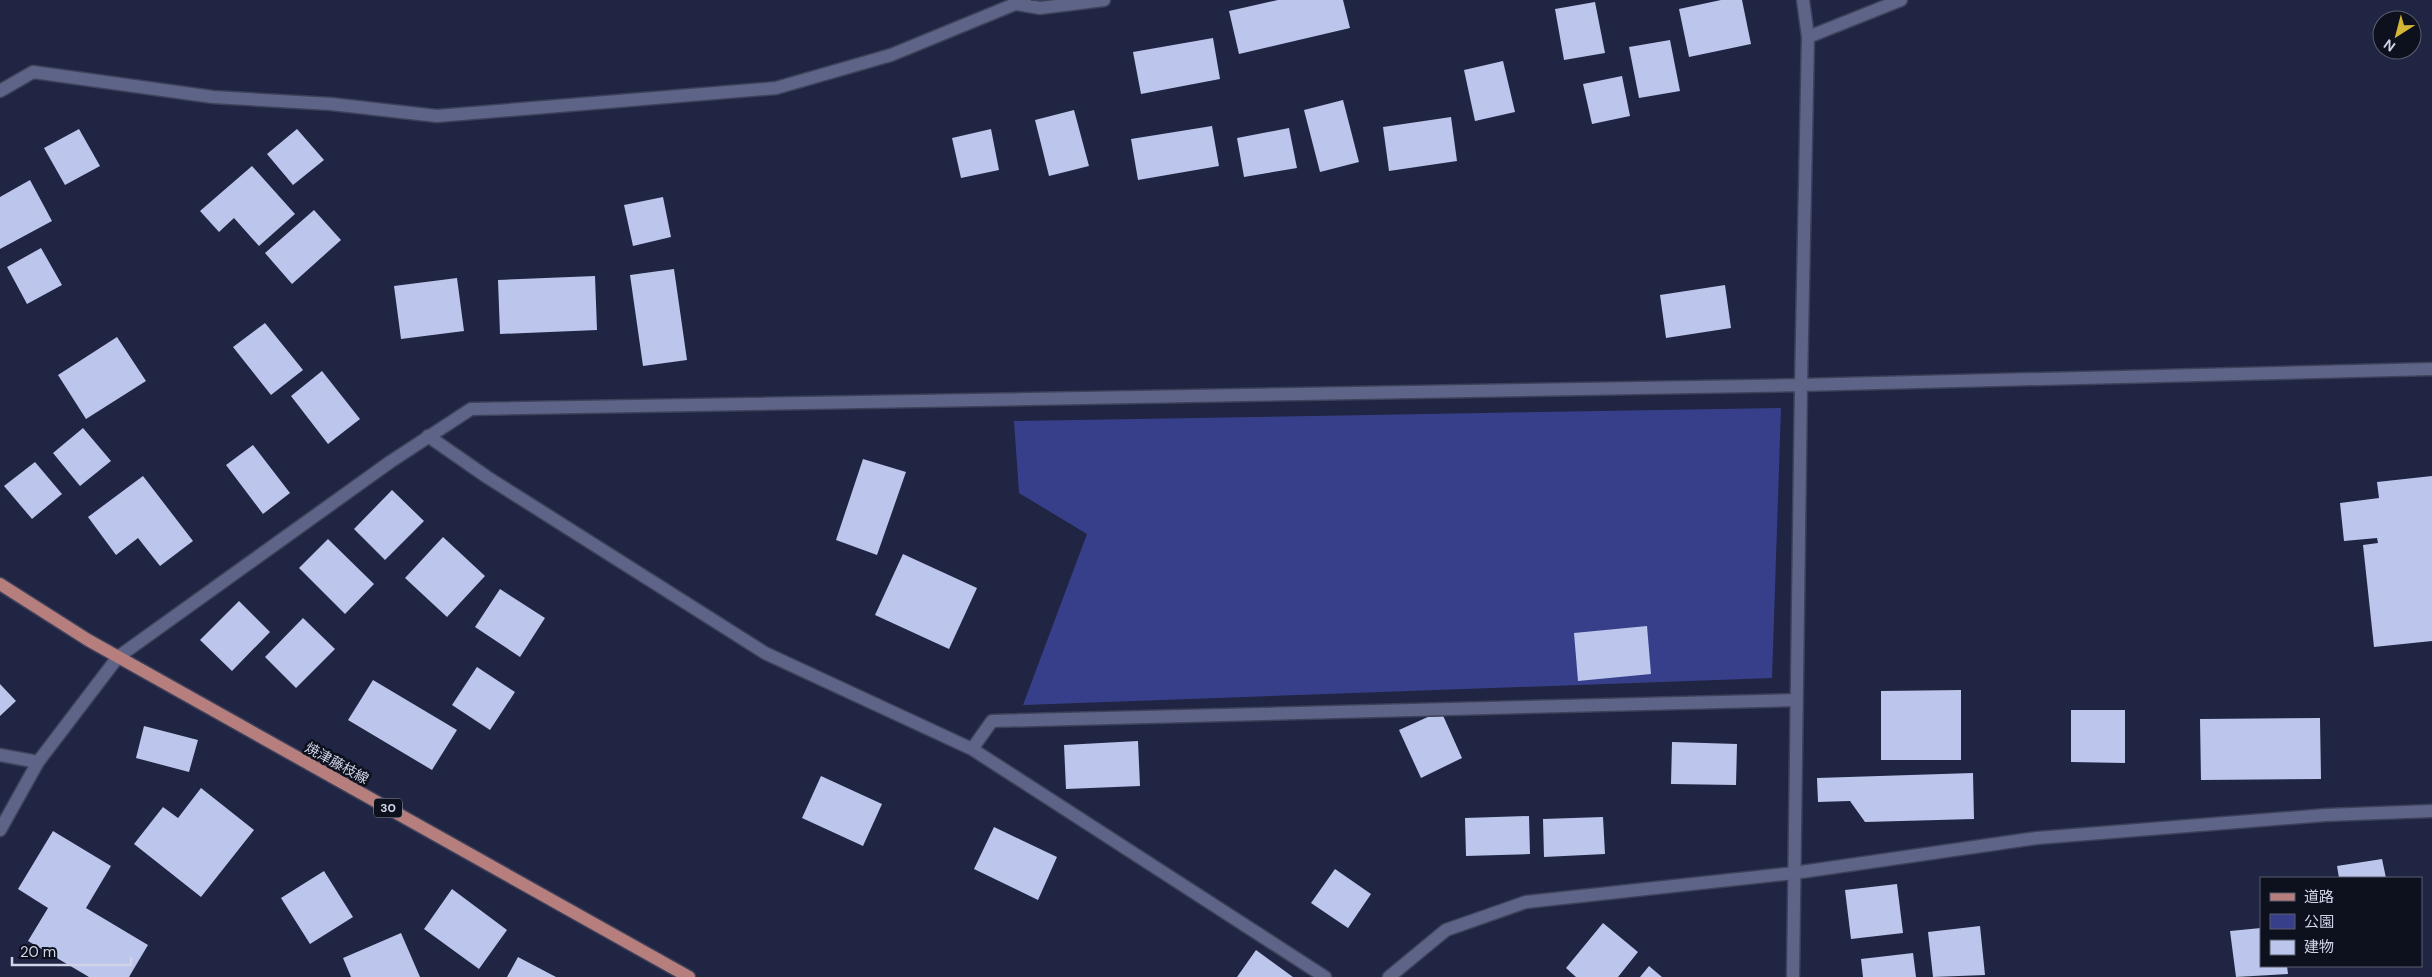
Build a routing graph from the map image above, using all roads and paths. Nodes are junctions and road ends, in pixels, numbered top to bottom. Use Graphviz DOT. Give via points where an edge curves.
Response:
graph roads {
  1 [pos="1104,0"];
  2 [pos="1803,0"];
  3 [pos="1901,0"];
  4 [pos="1021,2"];
  5 [pos="1808,36"];
  6 [pos="0,91"];
  7 [pos="2432,369"];
  8 [pos="1801,385"];
  9 [pos="428,436"];
  10 [pos="0,584"];
  11 [pos="118,657"];
  12 [pos="1796,700"];
  13 [pos="972,749"];
  14 [pos="0,755"];
  15 [pos="38,762"];
  16 [pos="2432,811"];
  17 [pos="0,830"];
  18 [pos="1794,873"];
  19 [pos="689,977"];
  20 [pos="1325,977"];
  21 [pos="1389,977"];
  22 [pos="1793,977"];
  1 -- 4 [label="street" via="1040,8"];
  2 -- 5 [label="street"];
  3 -- 5 [label="street"];
  4 -- 6 [label="street" via="892,55 776,88 437,116 331,104 213,98 33,72"];
  5 -- 8 [label="street"];
  7 -- 8 [label="street"];
  8 -- 9 [label="street" via="472,409"];
  8 -- 12 [label="street"];
  9 -- 11 [label="street"];
  9 -- 13 [label="street" via="765,653"];
  10 -- 11 [label="main road, 焼津藤枝線 / 30"];
  11 -- 15 [label="street"];
  11 -- 19 [label="main road, 焼津藤枝線 / 30"];
  12 -- 13 [label="street" via="992,721"];
  12 -- 18 [label="street"];
  13 -- 20 [label="street"];
  14 -- 15 [label="street"];
  15 -- 17 [label="street"];
  16 -- 18 [label="street" via="2326,815 2037,838"];
  18 -- 21 [label="street" via="1526,902 1446,930"];
  18 -- 22 [label="street"];
}
